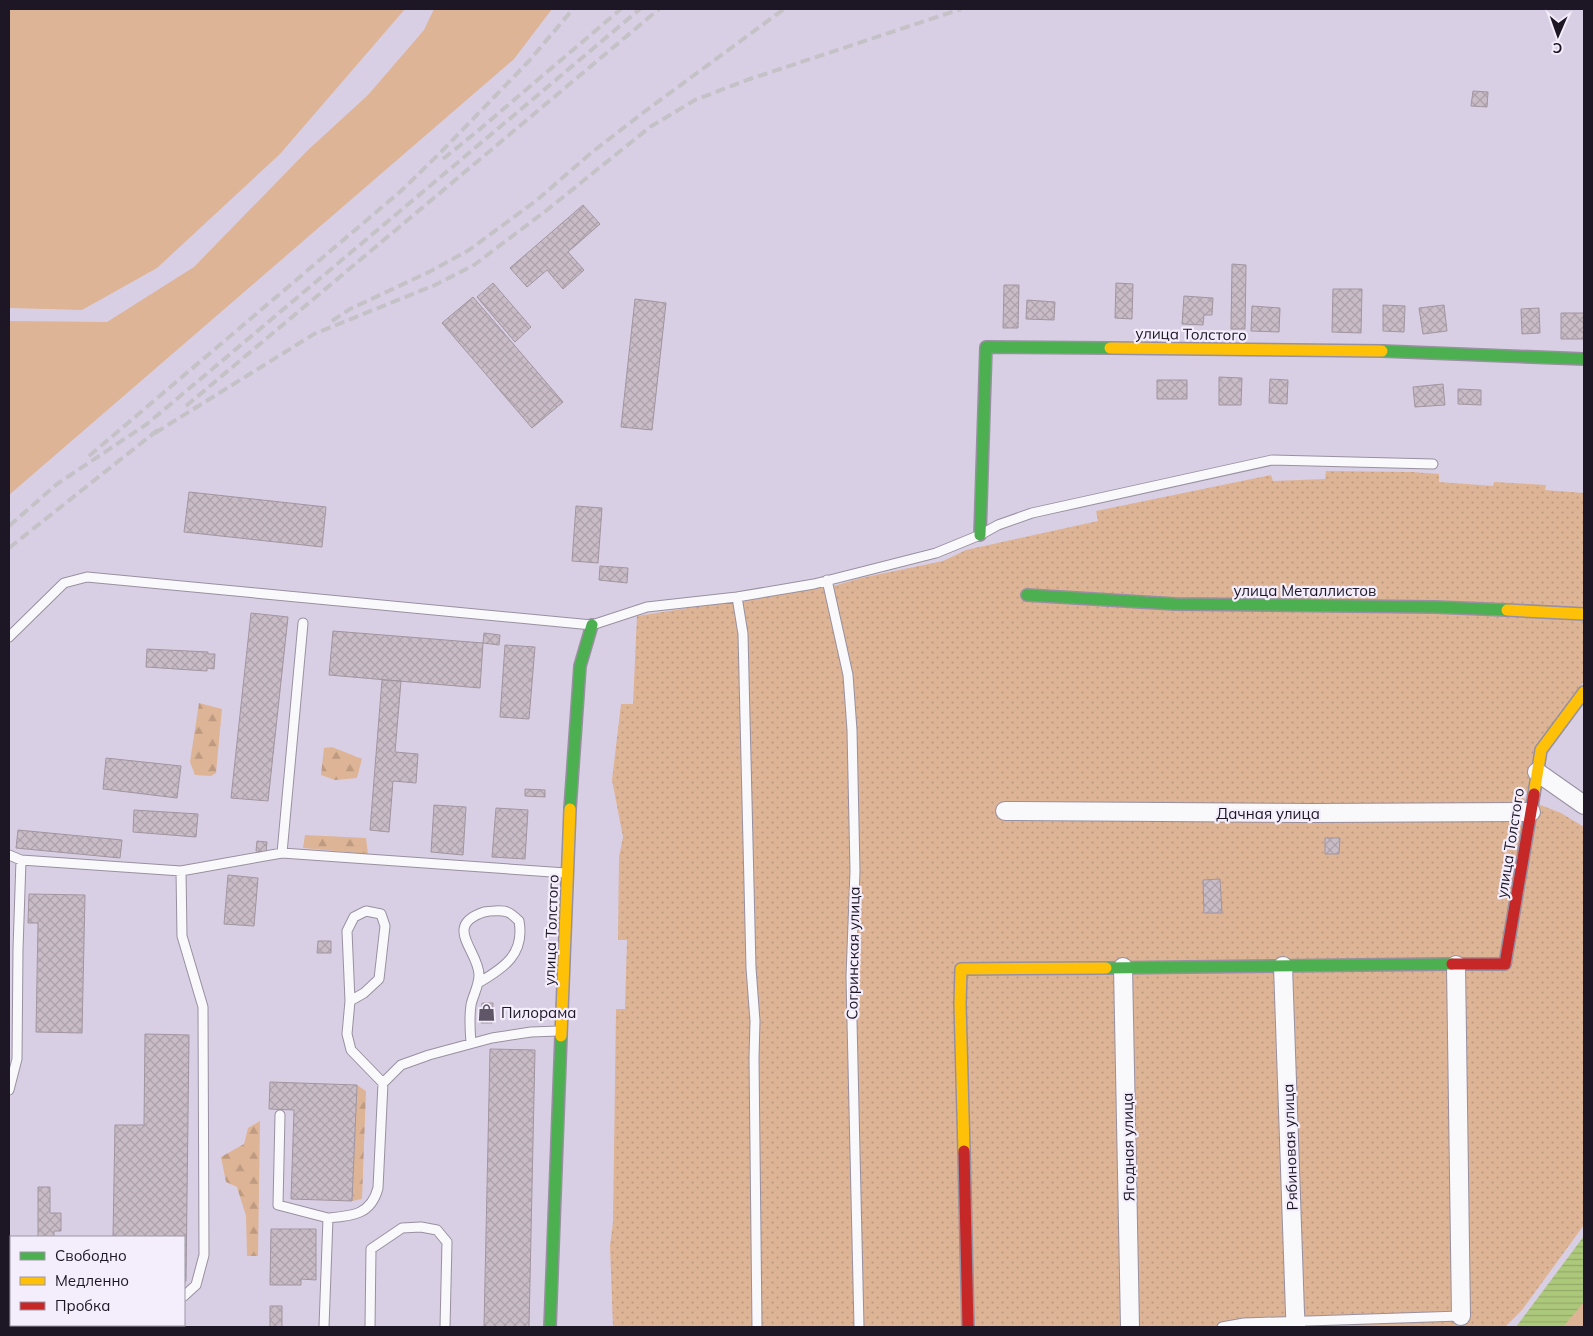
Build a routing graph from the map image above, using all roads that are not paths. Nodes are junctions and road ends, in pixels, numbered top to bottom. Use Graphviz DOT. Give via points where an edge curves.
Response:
graph roads {
  1 [pos="1584,359"];
  2 [pos="1433,464"];
  3 [pos="980,535"];
  4 [pos="827,580"];
  5 [pos="1026,594"];
  6 [pos="737,598"];
  7 [pos="1584,614"];
  8 [pos="303,623"];
  9 [pos="592,626"];
  10 [pos="9,637"];
  11 [pos="1584,692"];
  12 [pos="1537,772"];
  13 [pos="1584,805"];
  14 [pos="1005,811"];
  15 [pos="1531,812"];
  16 [pos="282,852"];
  17 [pos="9,855"];
  18 [pos="21,860"];
  19 [pos="181,870"];
  20 [pos="568,873"];
  21 [pos="13,948"];
  22 [pos="1456,965"];
  23 [pos="1284,966"];
  24 [pos="1123,967"];
  25 [pos="478,984"];
  26 [pos="350,1001"];
  27 [pos="562,1031"];
  28 [pos="471,1043"];
  29 [pos="383,1083"];
  30 [pos="9,1090"];
  31 [pos="280,1115"];
  32 [pos="328,1218"];
  33 [pos="185,1295"];
  34 [pos="1461,1316"];
  35 [pos="1296,1324"];
  36 [pos="324,1327"];
  37 [pos="370,1327"];
  38 [pos="445,1327"];
  39 [pos="550,1327"];
  40 [pos="757,1327"];
  41 [pos="859,1327"];
  42 [pos="968,1327"];
  43 [pos="1130,1327"];
  44 [pos="1222,1327"];
  1 -- 3 [label="street, улица Толстого" via="1374,351 986,347"];
  2 -- 3 [label="lane" via="1272,460 1032,513"];
  3 -- 4 [label="lane" via="936,553"];
  4 -- 6 [label="lane"];
  4 -- 41 [label="lane, Согринская улица" via="848,675 852,730 855,871 851,977"];
  5 -- 7 [label="street, улица Металлистов" via="1175,604 1434,606"];
  6 -- 9 [label="lane" via="647,607"];
  6 -- 40 [label="lane" via="743,634 751,968 756,1021"];
  8 -- 16 [label="lane"];
  9 -- 10 [label="lane" via="86,577 64,583"];
  9 -- 20 [label="street, улица Толстого" via="580,666"];
  11 -- 12 [label="street, улица Толстого" via="1541,750"];
  12 -- 13 [label="street"];
  12 -- 15 [label="street, улица Толстого"];
  14 -- 15 [label="street, Дачная улица"];
  15 -- 22 [label="street, улица Толстого" via="1505,964"];
  16 -- 19 [label="lane"];
  16 -- 20 [label="lane"];
  17 -- 18 [label="lane"];
  18 -- 19 [label="lane"];
  18 -- 21 [label="lane"];
  19 -- 33 [label="lane" via="182,936 203,1007 204,1255 196,1285"];
  20 -- 27 [label="street, улица Толстого"];
  21 -- 30 [label="lane" via="17,1059"];
  22 -- 23 [label="street"];
  22 -- 34 [label="street"];
  23 -- 24 [label="street"];
  23 -- 35 [label="street, Рябиновая улица"];
  24 -- 42 [label="street" via="961,969"];
  24 -- 43 [label="street, Ягодная улица"];
  25 -- 25 [label="lane" via="476,960 463,938 464,928 469,920 485,912 507,912 519,921 521,932 517,952 501,970"];
  25 -- 28 [label="lane" via="471,1007"];
  26 -- 26 [label="lane" via="348,931 354,918 366,911 381,914 384,926 379,979"];
  26 -- 29 [label="lane" via="347,1034 351,1050"];
  27 -- 28 [label="lane" via="531,1032"];
  27 -- 39 [label="street, улица Толстого"];
  28 -- 29 [label="lane" via="401,1065"];
  29 -- 32 [label="lane" via="376,1197 370,1206 351,1216"];
  31 -- 32 [label="lane" via="278,1206"];
  32 -- 36 [label="lane"];
  34 -- 35 [label="lane"];
  35 -- 44 [label="lane" via="1244,1323"];
  37 -- 38 [label="lane" via="371,1249 402,1228 421,1227 437,1230 447,1242"];
}
